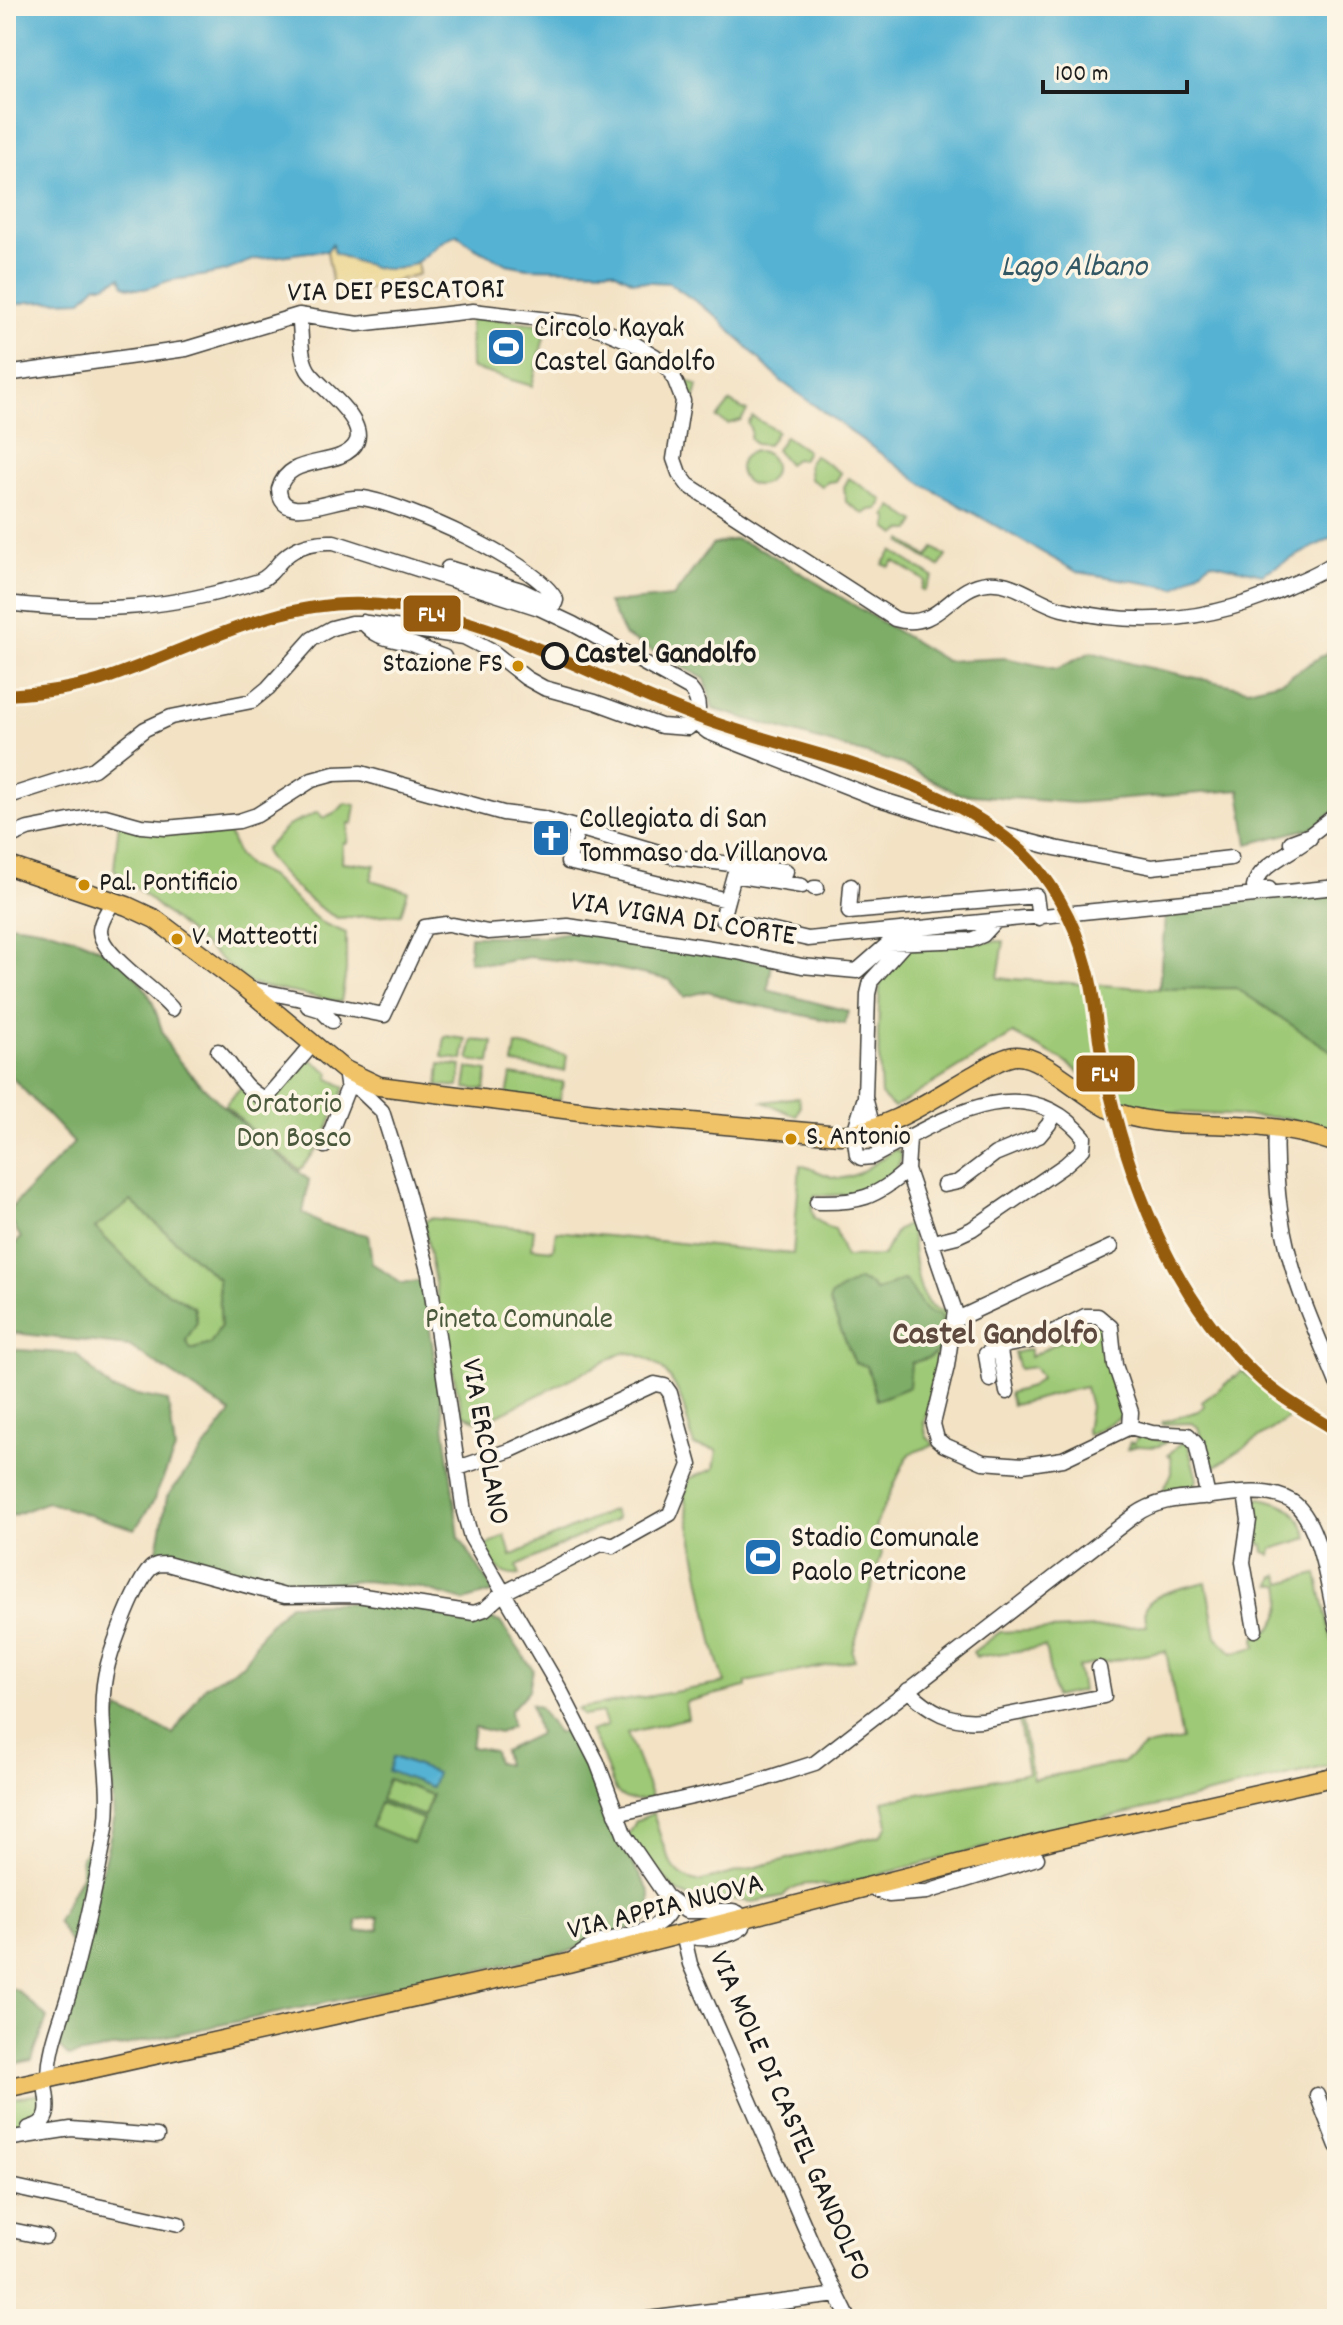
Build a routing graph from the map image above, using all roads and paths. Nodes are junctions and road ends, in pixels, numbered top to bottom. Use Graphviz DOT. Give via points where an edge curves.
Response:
graph roads {
  1 [pos="299,315"];
  2 [pos="6,374"];
  3 [pos="1337,561"];
  4 [pos="434,573"];
  5 [pos="6,603"];
  6 [pos="363,622"];
  7 [pos="444,657"];
  8 [pos="695,722"];
  9 [pos="6,797"];
  10 [pos="1337,814"];
  11 [pos="578,828"];
  12 [pos="1310,835"];
  13 [pos="6,838"];
  14 [pos="1291,842"];
  15 [pos="1231,858"];
  16 [pos="6,865"];
  17 [pos="783,882"];
  18 [pos="851,886"];
  19 [pos="811,887"];
  20 [pos="1337,887"];
  21 [pos="1281,893"];
  22 [pos="727,900"];
  23 [pos="102,914"];
  24 [pos="1039,918"];
  25 [pos="995,922"];
  26 [pos="906,942"];
  27 [pos="246,988"];
  28 [pos="292,996"];
  29 [pos="172,1009"];
  30 [pos="332,1021"];
  31 [pos="313,1044"];
  32 [pos="218,1051"];
  33 [pos="347,1078"];
  34 [pos="865,1097"];
  35 [pos="1054,1112"];
  36 [pos="893,1119"];
  37 [pos="873,1128"];
  38 [pos="1276,1128"];
  39 [pos="854,1133"];
  40 [pos="909,1138"];
  41 [pos="1337,1143"];
  42 [pos="325,1146"];
  43 [pos="907,1170"];
  44 [pos="944,1185"];
  45 [pos="817,1202"];
  46 [pos="933,1242"];
  47 [pos="1111,1247"];
  48 [pos="955,1320"];
  49 [pos="1000,1351"];
  50 [pos="990,1380"];
  51 [pos="1337,1383"];
  52 [pos="1007,1392"];
  53 [pos="1130,1427"];
  54 [pos="458,1468"];
  55 [pos="1245,1494"];
  56 [pos="1208,1497"];
  57 [pos="503,1593"];
  58 [pos="1337,1627"];
  59 [pos="1255,1630"];
  60 [pos="1099,1668"];
  61 [pos="908,1690"];
  62 [pos="1337,1776"];
  63 [pos="616,1814"];
  64 [pos="1037,1858"];
  65 [pos="868,1887"];
  66 [pos="669,1899"];
  67 [pos="744,1919"];
  68 [pos="683,1934"];
  69 [pos="568,1963"];
  70 [pos="47,2079"];
  71 [pos="6,2088"];
  72 [pos="1317,2095"];
  73 [pos="6,2132"];
  74 [pos="157,2136"];
  75 [pos="6,2139"];
  76 [pos="1337,2146"];
  77 [pos="6,2186"];
  78 [pos="179,2224"];
  79 [pos="6,2229"];
  80 [pos="45,2237"];
  81 [pos="837,2295"];
  82 [pos="648,2319"];
  83 [pos="849,2319"];
  1 -- 2 [label="street, VIA DEI PESCATORI" via="196,347"];
  1 -- 3 [label="street, VIA DEI PESCATORI" via="358,324 483,312 608,332 655,356 679,386 683,412 674,459 685,482 885,614 906,622 923,620 965,591 988,583 1014,587 1051,605 1119,619 1183,619 1271,594"];
  1 -- 4 [label="street" via="306,367 341,403 357,435 341,455 289,471 279,487 282,501 301,510 356,497 418,513 514,564 556,600 548,603 445,567"];
  4 -- 5 [label="street" via="323,541 295,549 259,581 187,600 108,610"];
  4 -- 8 [label="street" via="560,618 690,689 699,707"];
  6 -- 7 [label="street" via="383,639"];
  6 -- 8 [label="street" via="464,637 550,690 661,726 683,730"];
  6 -- 9 [label="street" via="317,635 252,701 163,719 94,769"];
  8 -- 15 [label="street" via="708,732 876,798 1055,848 1152,867"];
  10 -- 12 [label="street"];
  11 -- 13 [label="street" via="349,772 312,780 257,815 235,822 166,828 89,817"];
  11 -- 17 [label="street" via="675,857 786,871"];
  11 -- 22 [label="street" via="568,862"];
  12 -- 14 [label="street"];
  12 -- 21 [label="street" via="1256,879 1256,888"];
  16 -- 23 [label="main road"];
  17 -- 19 [label="street"];
  17 -- 22 [label="street" via="734,875"];
  18 -- 24 [label="street" via="849,912 1036,896"];
  20 -- 21 [label="street"];
  21 -- 24 [label="street"];
  22 -- 25 [label="street" via="722,919 806,939"];
  23 -- 27 [label="main road" via="155,919"];
  23 -- 29 [label="street" via="112,953"];
  24 -- 25 [label="street"];
  25 -- 26 [label="street" via="971,940"];
  26 -- 28 [label="street, VIA VIGNA DI CORTE" via="889,943 857,971 568,926 488,932 425,927 384,1015"];
  26 -- 34 [label="street" via="871,981"];
  27 -- 28 [label="street"];
  27 -- 31 [label="main road"];
  28 -- 30 [label="street"];
  31 -- 32 [label="street" via="263,1098 237,1078"];
  31 -- 33 [label="main road"];
  33 -- 39 [label="main road" via="386,1088 611,1115 819,1135"];
  33 -- 42 [label="street"];
  33 -- 54 [label="street, VIA ERCOLANO" via="382,1111 406,1187 429,1274"];
  34 -- 36 [label="street"];
  34 -- 37 [label="street"];
  34 -- 39 [label="street"];
  35 -- 40 [label="street" via="1028,1101 992,1103"];
  35 -- 44 [label="street" via="1039,1136 995,1154 963,1179"];
  35 -- 46 [label="street" via="1084,1137 1085,1146 1077,1155 966,1232"];
  36 -- 37 [label="main road"];
  36 -- 38 [label="main road" via="995,1063 1020,1056 1126,1116 1174,1124"];
  37 -- 39 [label="main road"];
  38 -- 41 [label="main road"];
  38 -- 51 [label="street" via="1287,1247"];
  39 -- 40 [label="street" via="857,1155 864,1159"];
  40 -- 43 [label="street"];
  43 -- 45 [label="street" via="864,1199"];
  43 -- 46 [label="street"];
  46 -- 48 [label="street"];
  47 -- 48 [label="street"];
  48 -- 53 [label="street" via="933,1424 944,1445 983,1462 1029,1465 1063,1459"];
  49 -- 50 [label="street" via="986,1354"];
  49 -- 52 [label="street"];
  49 -- 53 [label="street" via="1085,1316 1102,1318 1112,1332"];
  53 -- 56 [label="street" via="1192,1438"];
  54 -- 57 [label="street, VIA ERCOLANO" via="468,1531"];
  54 -- 57 [label="street" via="511,1450 651,1385 668,1388 690,1465 670,1514 613,1546 603,1543"];
  55 -- 56 [label="street"];
  55 -- 58 [label="street" via="1280,1497 1304,1514 1319,1550"];
  55 -- 59 [label="street" via="1249,1520 1243,1562"];
  56 -- 61 [label="street" via="1168,1500 1141,1510"];
  57 -- 63 [label="street, VIA ERCOLANO" via="597,1762"];
  57 -- 70 [label="street" via="474,1613 357,1595 285,1596 167,1564 151,1568 106,1672 106,1829"];
  60 -- 61 [label="street" via="1104,1696 982,1720 943,1716"];
  61 -- 63 [label="street" via="810,1766"];
  62 -- 65 [label="main road, VIA APPIA NUOVA"];
  63 -- 66 [label="street, VIA ERCOLANO"];
  64 -- 65 [label="street" via="927,1892 889,1895"];
  65 -- 67 [label="main road, VIA APPIA NUOVA"];
  66 -- 67 [label="street" via="694,1913 736,1912"];
  66 -- 69 [label="street" via="668,1914 659,1923 598,1944"];
  67 -- 68 [label="main road, VIA APPIA NUOVA"];
  68 -- 69 [label="main road, VIA APPIA NUOVA"];
  68 -- 81 [label="street, VIA MOLE DI CASTEL GANDOLFO" via="690,1964"];
  69 -- 70 [label="main road, VIA APPIA NUOVA"];
  70 -- 71 [label="main road, VIA APPIA NUOVA"];
  70 -- 73 [label="street" via="45,2120"];
  72 -- 76 [label="street"];
  74 -- 75 [label="street" via="71,2129"];
  77 -- 78 [label="street"];
  79 -- 80 [label="street"];
  81 -- 82 [label="street"];
  81 -- 83 [label="street, VIA MOLE DI CASTEL GANDOLFO"];
}
